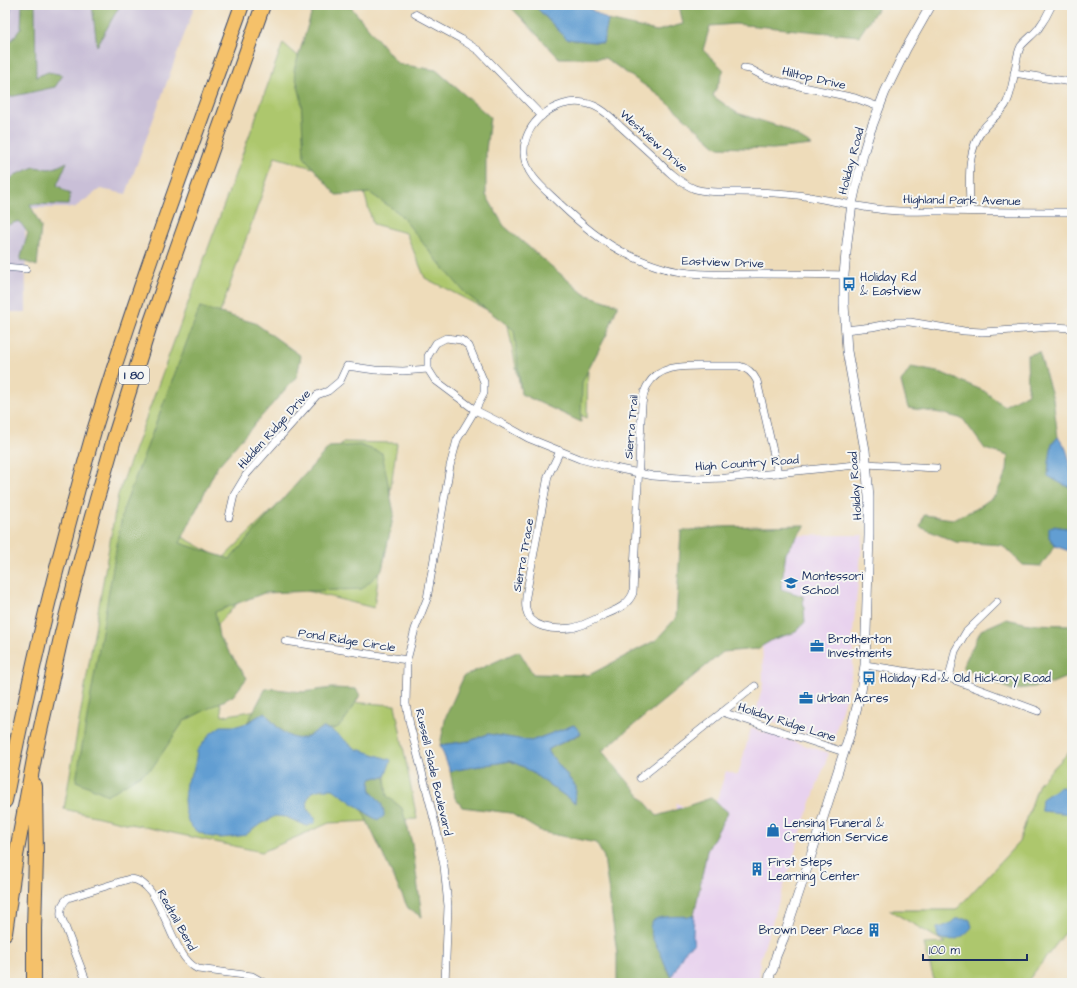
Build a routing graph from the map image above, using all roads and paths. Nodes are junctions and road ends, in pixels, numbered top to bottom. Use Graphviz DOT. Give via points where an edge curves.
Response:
graph roads {
  1 [pos="242,5"];
  2 [pos="264,5"];
  3 [pos="931,5"];
  4 [pos="1052,5"];
  5 [pos="415,14"];
  6 [pos="744,68"];
  7 [pos="1014,73"];
  8 [pos="1072,82"];
  9 [pos="879,107"];
  10 [pos="542,116"];
  11 [pos="852,204"];
  12 [pos="970,211"];
  13 [pos="1072,212"];
  14 [pos="5,267"];
  15 [pos="26,269"];
  16 [pos="844,275"];
  17 [pos="1072,328"];
  18 [pos="845,330"];
  19 [pos="428,369"];
  20 [pos="475,410"];
  21 [pos="560,451"];
  22 [pos="866,464"];
  23 [pos="936,468"];
  24 [pos="639,473"];
  25 [pos="778,473"];
  26 [pos="229,516"];
  27 [pos="997,602"];
  28 [pos="284,641"];
  29 [pos="407,660"];
  30 [pos="865,665"];
  31 [pos="949,678"];
  32 [pos="755,686"];
  33 [pos="1038,711"];
  34 [pos="722,712"];
  35 [pos="844,752"];
  36 [pos="35,754"];
  37 [pos="640,778"];
  38 [pos="5,801"];
  39 [pos="5,933"];
  40 [pos="773,969"];
  41 [pos="34,983"];
  42 [pos="87,983"];
  43 [pos="264,983"];
  44 [pos="446,983"];
  45 [pos="769,983"];
  46 [pos="775,983"];
  1 -- 38 [label="highway, I 80" via="129,321 94,433 41,632"];
  2 -- 36 [label="highway, I 80" via="150,325 114,439 62,633"];
  3 -- 9 [label="street, Holiday Road" via="906,49"];
  4 -- 7 [label="street" via="1038,29 1021,47"];
  5 -- 10 [label="street" via="479,51"];
  6 -- 9 [label="street, Hilltop Drive" via="784,83 855,98"];
  7 -- 8 [label="street"];
  7 -- 12 [label="street" via="1007,103 979,134 972,152"];
  9 -- 11 [label="street, Holiday Road" via="863,154"];
  10 -- 11 [label="street, Westview Drive" via="556,106 569,103 582,102 596,107 608,115 672,175 704,191 792,194"];
  10 -- 16 [label="street, Eastview Drive" via="530,130 525,142 524,158 530,174 592,232 631,256 680,272"];
  11 -- 12 [label="street, Highland Park Avenue" via="886,210"];
  11 -- 16 [label="street, Holiday Road"];
  12 -- 13 [label="street, Highland Park Avenue"];
  14 -- 15 [label="street"];
  16 -- 18 [label="street, Holiday Road"];
  17 -- 18 [label="street" via="1053,326 982,332 904,322"];
  18 -- 22 [label="street, Holiday Road"];
  19 -- 20 [label="street, High Country Road" via="435,380"];
  19 -- 20 [label="street, Russell Slade Boulevard" via="428,356 436,343 446,338 460,340 469,346 484,382 484,393"];
  19 -- 26 [label="street, Hidden Ridge Drive" via="403,371 347,366 340,381 328,391 317,395 246,475 234,495"];
  20 -- 21 [label="street, High Country Road" via="528,438"];
  20 -- 29 [label="street, Russell Slade Boulevard" via="457,440 450,466 427,599 415,629"];
  21 -- 24 [label="street, High Country Road" via="580,459"];
  21 -- 24 [label="street, Sierra Trace" via="548,476 526,596 526,609 530,618 546,628 572,628 625,605 631,598"];
  22 -- 23 [label="street, High Country Road"];
  22 -- 25 [label="street, High Country Road"];
  22 -- 30 [label="street, Holiday Road" via="869,535"];
  24 -- 25 [label="street, High Country Road" via="693,479"];
  24 -- 25 [label="street, Sierra Trail" via="643,396 651,380 667,369 679,366 739,366 754,374"];
  27 -- 31 [label="street" via="966,632 956,651"];
  28 -- 29 [label="street, Pond Ridge Circle"];
  29 -- 44 [label="street, Russell Slade Boulevard" via="406,704 444,866 448,906"];
  30 -- 31 [label="street"];
  30 -- 35 [label="street, Holiday Road" via="857,710"];
  31 -- 33 [label="street"];
  32 -- 34 [label="street, Holiday Ridge Lane"];
  34 -- 35 [label="street, Holiday Ridge Lane"];
  34 -- 37 [label="street, Holiday Ridge Lane"];
  35 -- 40 [label="street, Holiday Road"];
  36 -- 39 [label="highway, I 80"];
  36 -- 41 [label="highway"];
  40 -- 45 [label="street, Holiday Road"];
  40 -- 46 [label="street, Holiday Road"];
  42 -- 43 [label="street, Redtail Bend" via="61,916 62,906 68,898 133,879 143,883 152,895 188,963 198,969 252,976"];
}
